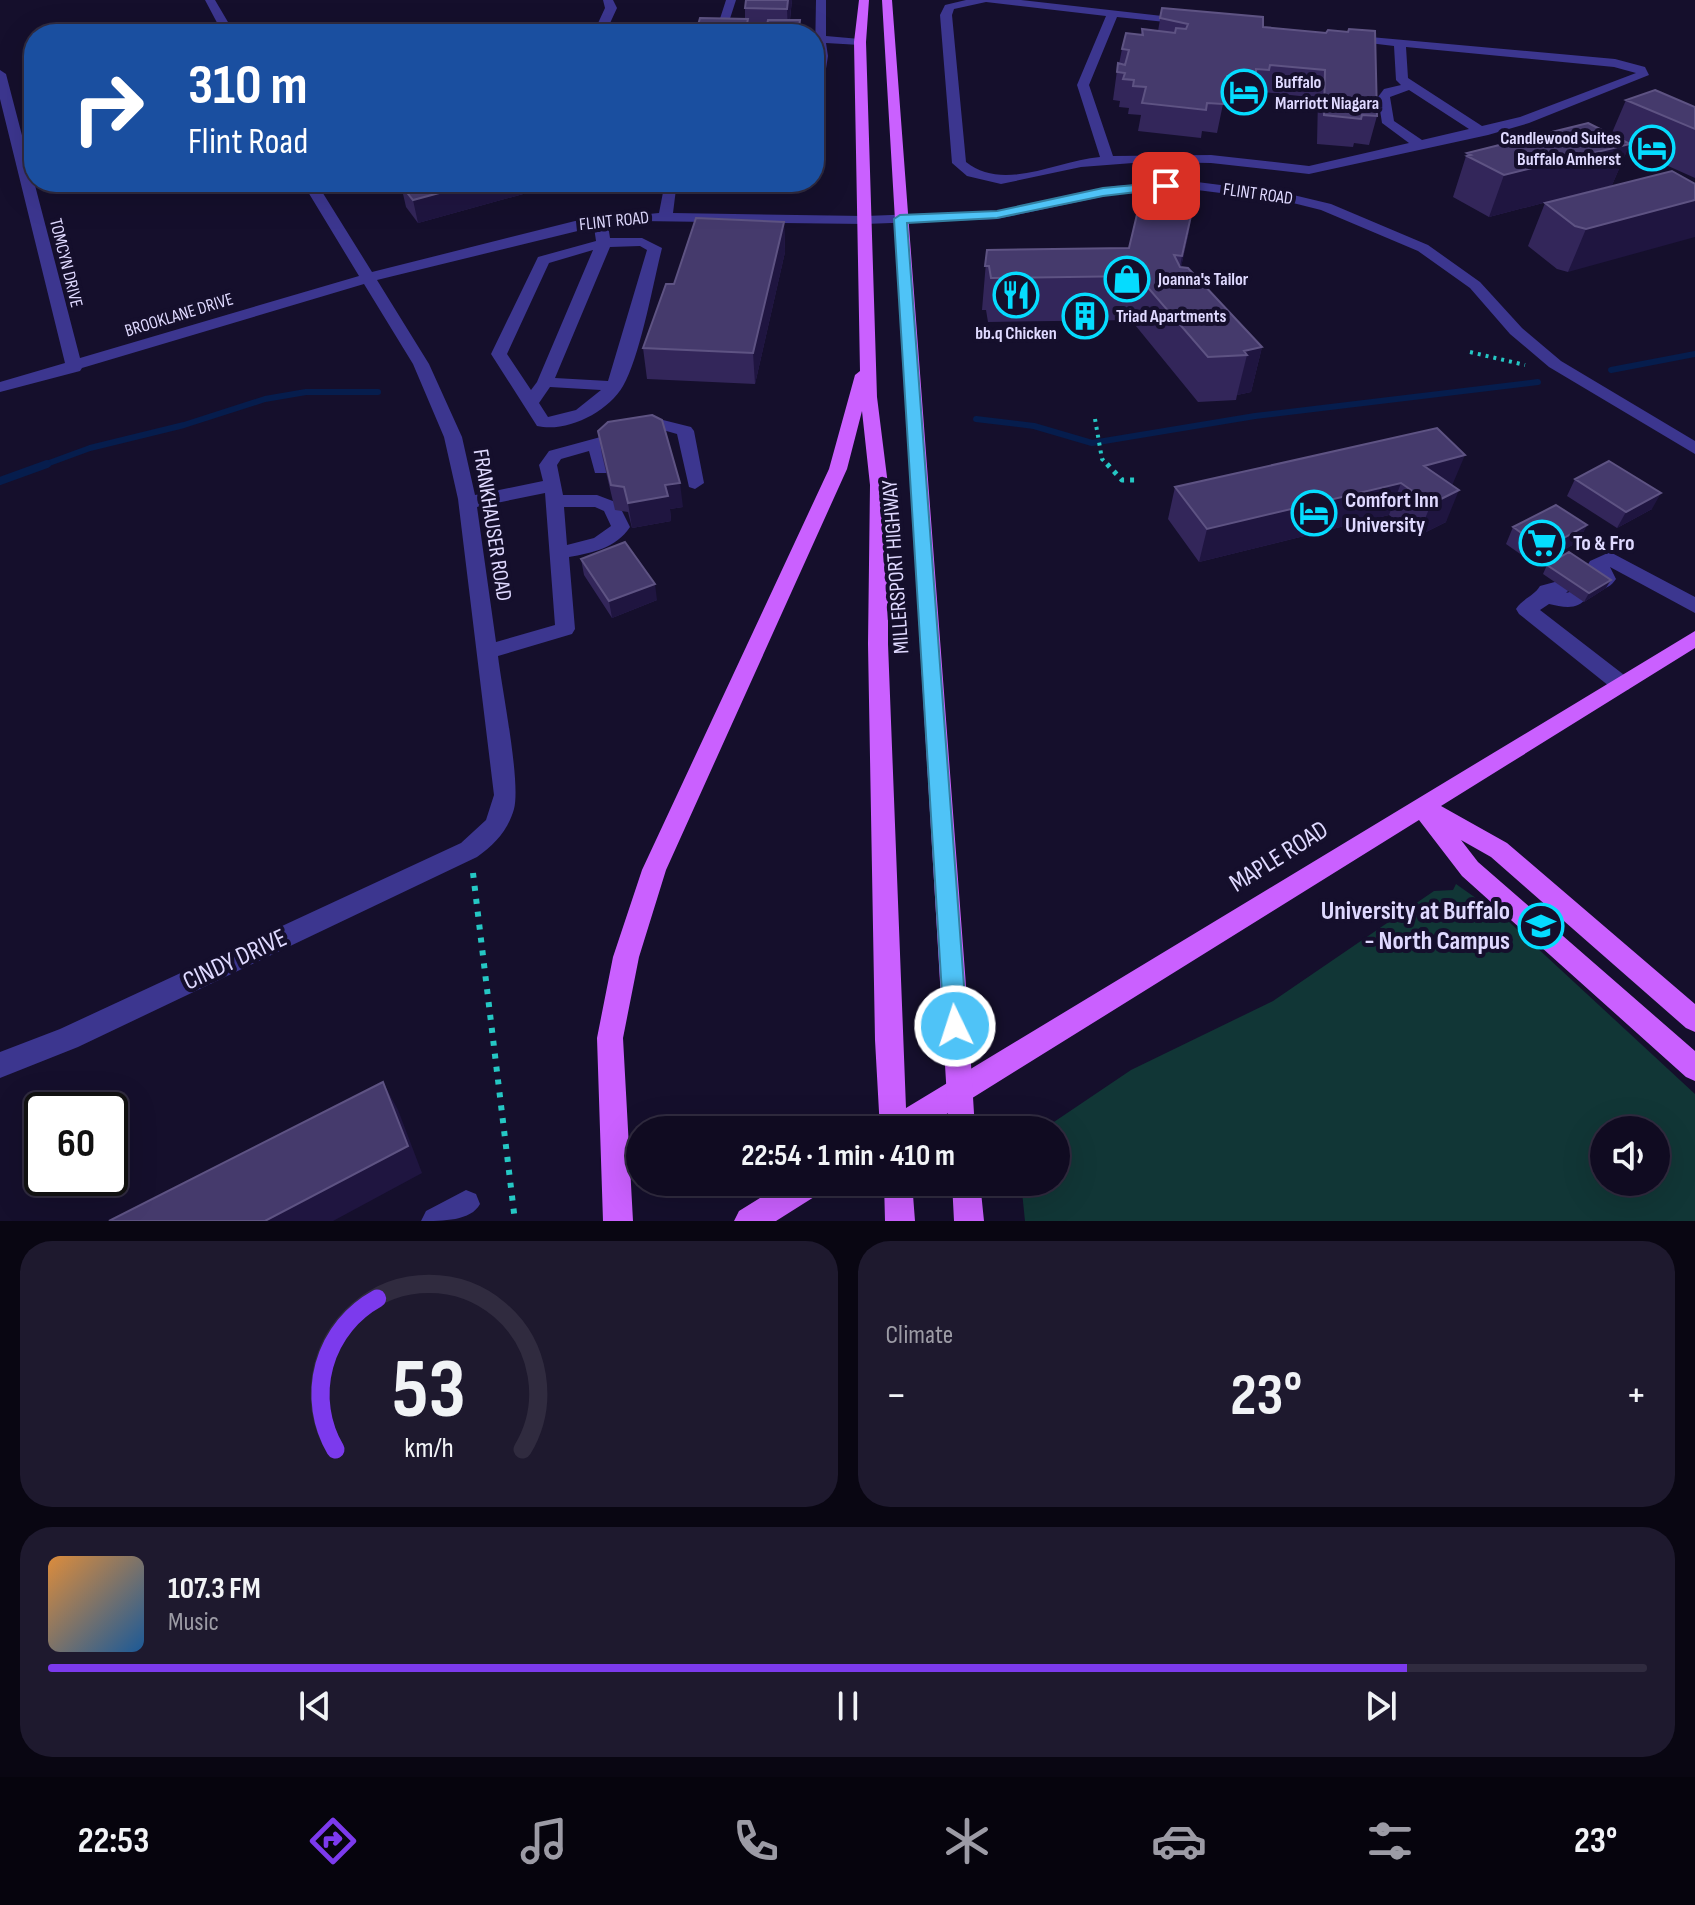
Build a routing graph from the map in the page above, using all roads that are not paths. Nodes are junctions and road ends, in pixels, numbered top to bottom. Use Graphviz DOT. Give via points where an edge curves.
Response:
graph roads {
  1 [pos="210,0"];
  2 [pos="608,0"];
  3 [pos="731,0"];
  4 [pos="821,0"];
  5 [pos="864,0"];
  6 [pos="887,0"];
  7 [pos="982,0"];
  8 [pos="990,0"];
  9 [pos="1113,13"];
  10 [pos="1200,22"];
  11 [pos="223,24"];
  12 [pos="604,24"];
  13 [pos="723,24"];
  14 [pos="819,24"];
  15 [pos="1338,37"];
  16 [pos="824,39"];
  17 [pos="860,42"];
  18 [pos="1400,43"];
  19 [pos="0,74"];
  20 [pos="1409,86"];
  21 [pos="1483,132"];
  22 [pos="1421,145"];
  23 [pos="1108,161"];
  24 [pos="24,169"];
  25 [pos="1278,170"];
  26 [pos="30,192"];
  27 [pos="315,192"];
  28 [pos="668,192"];
  29 [pos="1285,197"];
  30 [pos="666,217"];
  31 [pos="900,219"];
  32 [pos="865,220"];
  33 [pos="600,221"];
  34 [pos="604,243"];
  35 [pos="369,277"];
  36 [pos="869,356"];
  37 [pos="74,368"];
  38 [pos="545,382"];
  39 [pos="615,386"];
  40 [pos="0,387"];
  41 [pos="530,403"];
  42 [pos="597,444"];
  43 [pos="1695,449"];
  44 [pos="601,469"];
  45 [pos="695,483"];
  46 [pos="553,493"];
  47 [pos="467,503"];
  48 [pos="559,553"];
  49 [pos="1588,572"];
  50 [pos="1560,590"];
  51 [pos="1695,606"];
  52 [pos="1695,638"];
  53 [pos="487,652"];
  54 [pos="1621,684"];
  55 [pos="1421,806"];
  56 [pos="469,850"];
  57 [pos="1695,1020"];
  58 [pos="0,1065"];
  59 [pos="1695,1068"];
  60 [pos="894,1116"];
  61 [pos="918,1116"];
  62 [pos="961,1116"];
  63 [pos="789,1196"];
  64 [pos="899,1196"];
  65 [pos="967,1196"];
  66 [pos="969,1196"];
  67 [pos="466,1204"];
  68 [pos="436,1221"];
  69 [pos="618,1221"];
  70 [pos="749,1221"];
  71 [pos="900,1221"];
  72 [pos="969,1221"];
  73 [pos="977,1221"];
  1 -- 11 [label="street"];
  2 -- 12 [label="street" via="611,8"];
  3 -- 13 [label="street"];
  4 -- 14 [label="street"];
  5 -- 17 [label="main road, MILLERSPORT HIGHWAY"];
  6 -- 31 [label="main road, MILLERSPORT HIGHWAY"];
  7 -- 23 [label="street" via="949,7 946,15 959,163 972,175 1005,180"];
  8 -- 9 [label="street"];
  9 -- 10 [label="street"];
  9 -- 23 [label="street" via="1083,85"];
  15 -- 18 [label="street"];
  16 -- 17 [label="street"];
  17 -- 32 [label="main road, MILLERSPORT HIGHWAY"];
  18 -- 20 [label="street" via="1402,80"];
  18 -- 21 [label="street" via="1615,63 1643,75"];
  19 -- 24 [label="street, TOMCYN DRIVE"];
  20 -- 21 [label="street"];
  20 -- 22 [label="street" via="1384,97 1388,123"];
  21 -- 22 [label="street"];
  22 -- 25 [label="street" via="1309,170"];
  23 -- 25 [label="street" via="1214,159"];
  25 -- 29 [label="street"];
  26 -- 37 [label="street, TOMCYN DRIVE"];
  27 -- 35 [label="street, FRANKHAUSER ROAD"];
  28 -- 30 [label="street"];
  29 -- 31 [label="street, FLINT ROAD" via="1197,186 1141,187 1010,213"];
  29 -- 43 [label="street, FLINT ROAD" via="1364,220 1440,258 1555,364"];
  30 -- 32 [label="street, FLINT ROAD"];
  30 -- 33 [label="street, FLINT ROAD"];
  31 -- 32 [label="street, FLINT ROAD"];
  31 -- 62 [label="main road, MILLERSPORT HIGHWAY, bridge"];
  32 -- 36 [label="main road, MILLERSPORT HIGHWAY"];
  33 -- 34 [label="street"];
  33 -- 35 [label="street, FLINT ROAD"];
  34 -- 38 [label="street"];
  34 -- 39 [label="street" via="642,242 655,248"];
  34 -- 41 [label="street" via="543,260 499,354"];
  35 -- 37 [label="street, BROOKLANE DRIVE"];
  35 -- 47 [label="street, FRANKHAUSER ROAD" via="439,402 453,437"];
  36 -- 60 [label="main road, MILLERSPORT HIGHWAY" via="879,485 878,644"];
  36 -- 69 [label="main road" via="838,469 654,870 626,957 610,1038"];
  37 -- 40 [label="street, BROOKLANE DRIVE"];
  38 -- 39 [label="street"];
  38 -- 41 [label="street"];
  39 -- 41 [label="street" via="578,416 555,424 543,422"];
  42 -- 44 [label="street"];
  42 -- 45 [label="street" via="663,425 685,431"];
  42 -- 46 [label="street" via="555,455 548,465"];
  46 -- 47 [label="street"];
  46 -- 48 [label="street"];
  46 -- 48 [label="street" via="611,507 621,527 600,543"];
  47 -- 53 [label="street, FRANKHAUSER ROAD"];
  48 -- 53 [label="street" via="565,629"];
  49 -- 51 [label="street" via="1610,559"];
  50 -- 54 [label="street" via="1526,609"];
  52 -- 54 [label="main road, MAPLE ROAD"];
  53 -- 56 [label="street, FRANKHAUSER ROAD" via="505,803 495,828"];
  54 -- 55 [label="main road, MAPLE ROAD"];
  55 -- 57 [label="main road" via="1499,850"];
  55 -- 59 [label="main road" via="1470,869"];
  55 -- 61 [label="main road, MAPLE ROAD"];
  56 -- 58 [label="street, CINDY DRIVE" via="69,1038"];
  63 -- 70 [label="main road"];
  64 -- 71 [label="main road"];
  65 -- 72 [label="main road"];
  66 -- 73 [label="main road"];
  67 -- 68 [label="street"];
}
